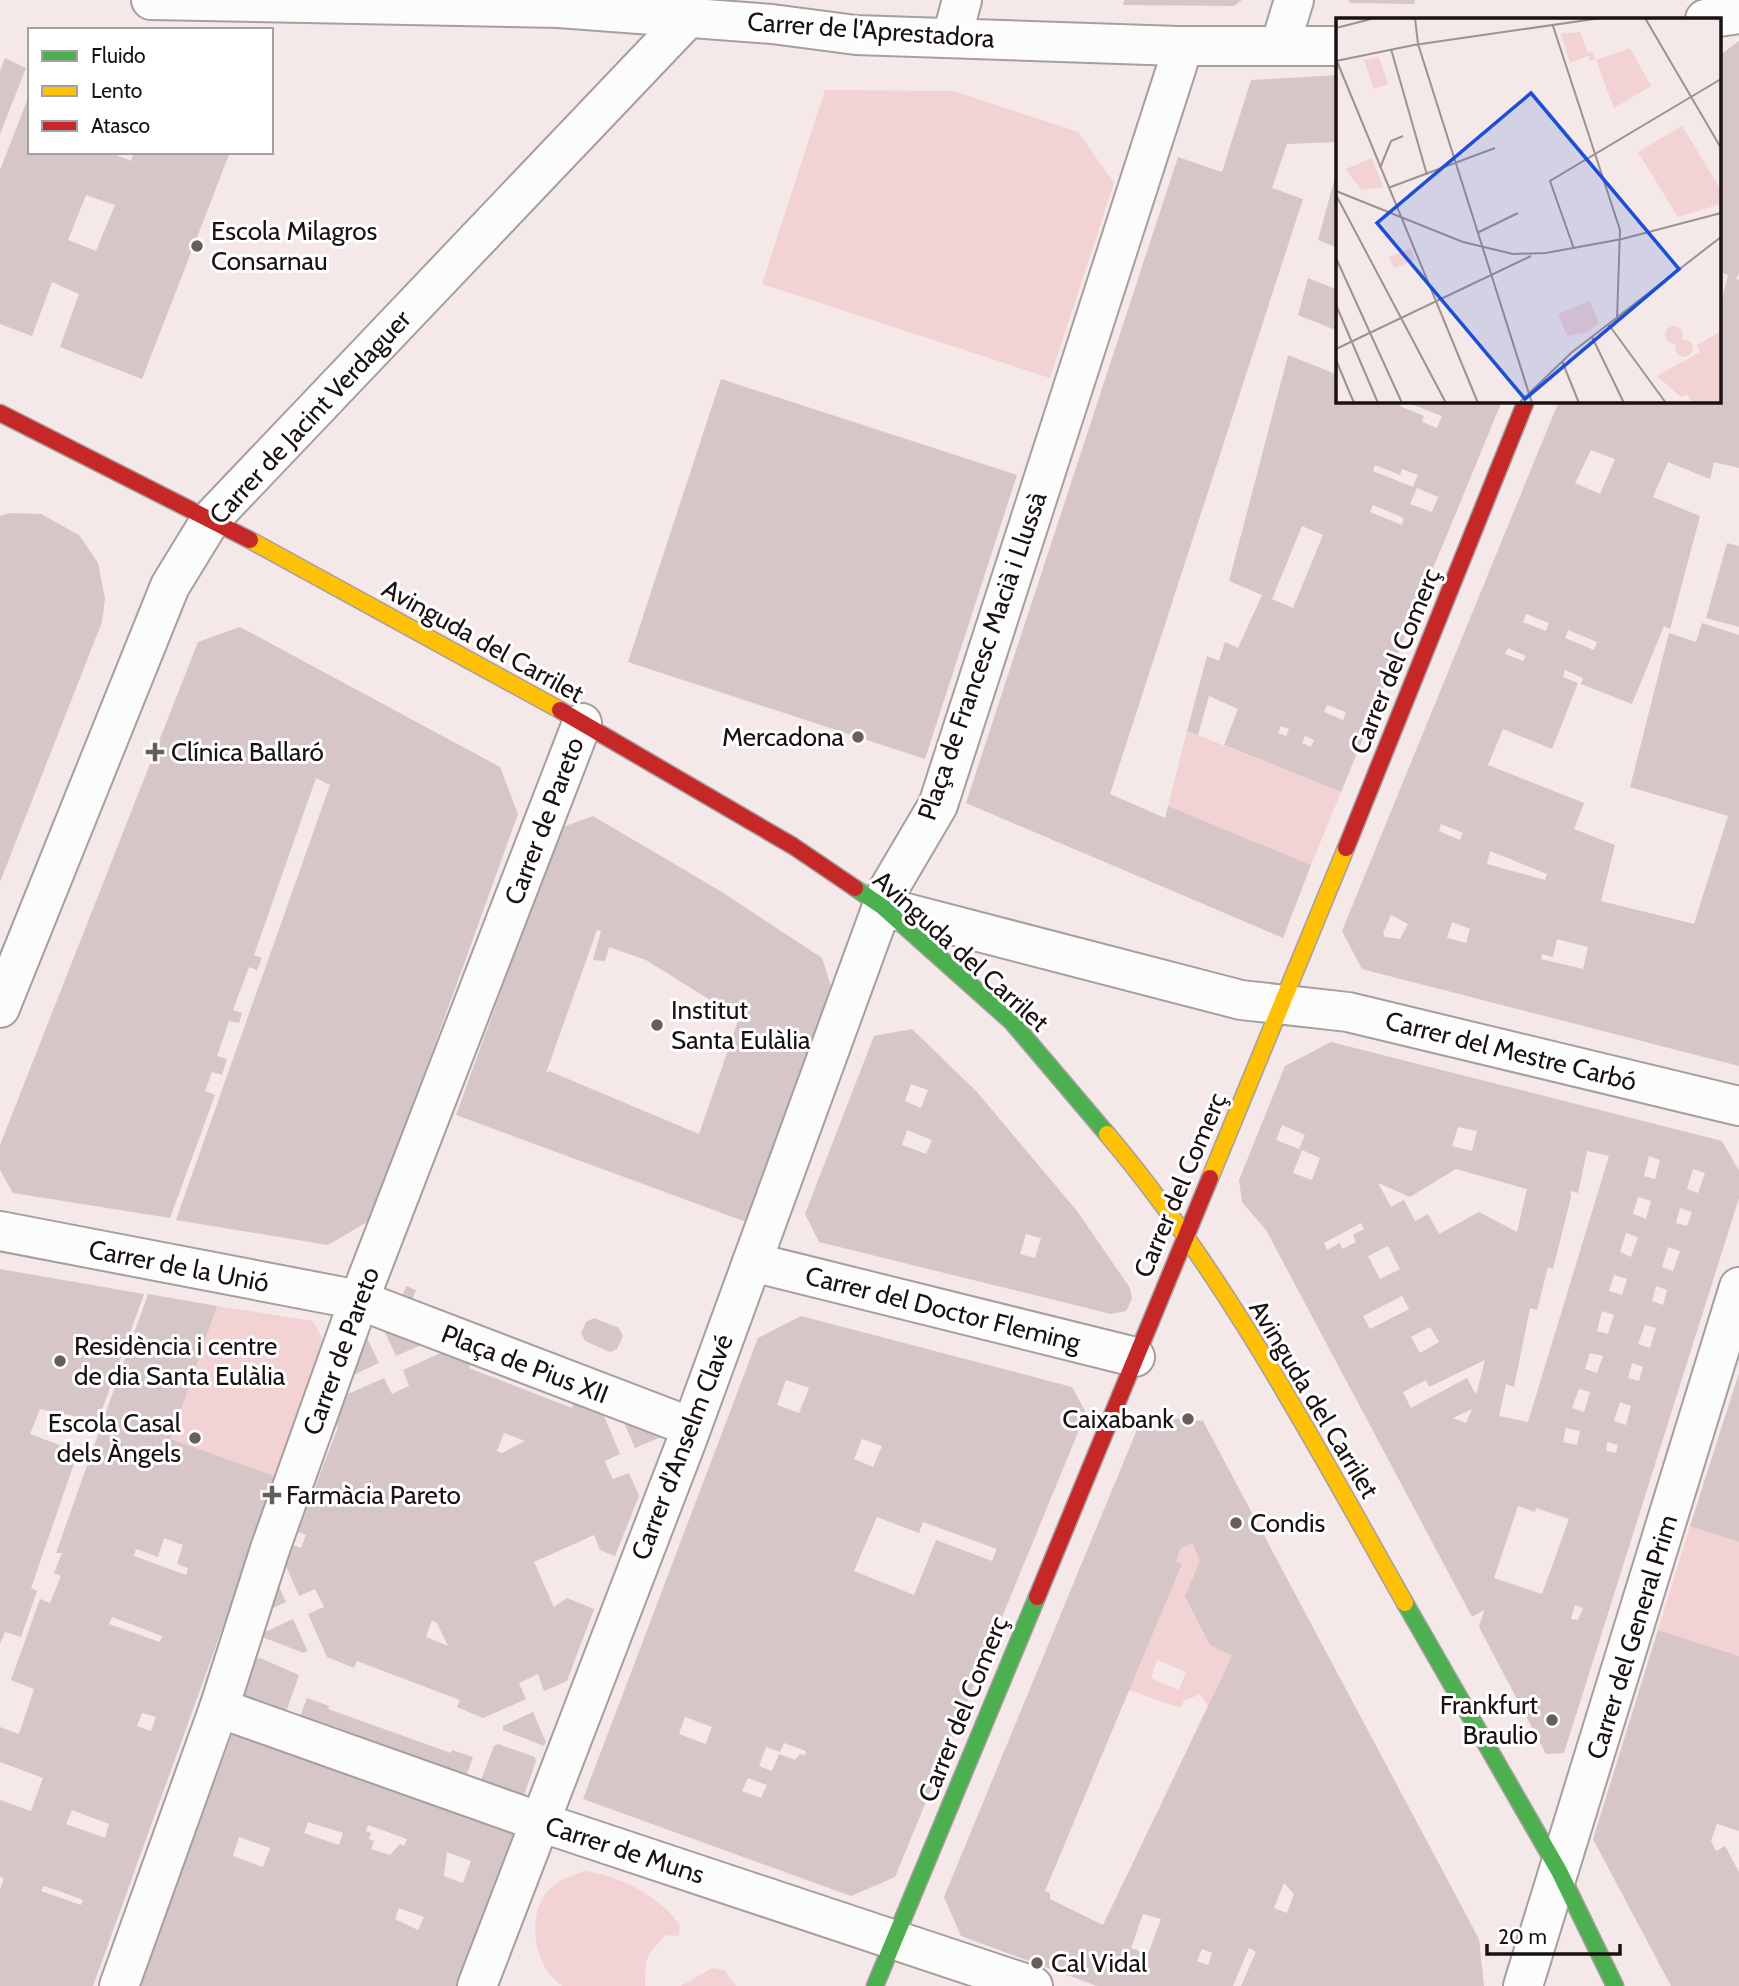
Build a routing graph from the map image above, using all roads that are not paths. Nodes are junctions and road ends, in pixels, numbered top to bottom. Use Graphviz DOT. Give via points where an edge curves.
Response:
graph roads {
  1 [pos="151,0"];
  2 [pos="962,0"];
  3 [pos="1294,0"];
  4 [pos="1689,0"];
  5 [pos="773,12"];
  6 [pos="1739,14"];
  7 [pos="1683,18"];
  8 [pos="1712,18"];
  9 [pos="687,19"];
  10 [pos="952,37"];
  11 [pos="1178,46"];
  12 [pos="1280,46"];
  13 [pos="1336,46"];
  14 [pos="1526,402"];
  15 [pos="0,413"];
  16 [pos="211,519"];
  17 [pos="582,723"];
  18 [pos="883,907"];
  19 [pos="1282,1002"];
  20 [pos="0,1008"];
  21 [pos="1739,1106"];
  22 [pos="0,1231"];
  23 [pos="1186,1236"];
  24 [pos="752,1262"];
  25 [pos="1739,1287"];
  26 [pos="359,1300"];
  27 [pos="1135,1357"];
  28 [pos="691,1427"];
  29 [pos="219,1709"];
  30 [pos="540,1822"];
  31 [pos="1559,1871"];
  32 [pos="895,1938"];
  33 [pos="119,1986"];
  34 [pos="477,1986"];
  35 [pos="875,1986"];
  36 [pos="1033,1986"];
  37 [pos="1523,1986"];
  38 [pos="1615,1986"];
  1 -- 9 [label="street, Carrer de l'Aprestadora" via="559,8"];
  2 -- 10 [label="street"];
  3 -- 12 [label="street"];
  4 -- 7 [label="street"];
  5 -- 9 [label="street, Carrer de l'Aprestadora"];
  5 -- 10 [label="street, Carrer de l'Aprestadora" via="856,35"];
  6 -- 8 [label="street"];
  9 -- 16 [label="street, Carrer de Jacint Verdaguer"];
  10 -- 11 [label="street, Carrer de l'Aprestadora"];
  11 -- 12 [label="street, Carrer de l'Aprestadora"];
  11 -- 18 [label="street, Plaça de Francesc Macià i Llussà" via="1178,63 938,804 888,890"];
  12 -- 13 [label="street, Carrer de l'Aprestadora"];
  14 -- 19 [label="street, Carrer del Comerç"];
  15 -- 16 [label="street, Avinguda del Carrilet"];
  16 -- 17 [label="street, Avinguda del Carrilet"];
  16 -- 20 [label="street, Carrer de Jacint Verdaguer" via="170,586"];
  17 -- 18 [label="street, Avinguda del Carrilet" via="793,846"];
  17 -- 26 [label="street, Carrer de Pareto"];
  18 -- 19 [label="street" via="1241,1000"];
  18 -- 23 [label="street, Avinguda del Carrilet" via="1012,1022 1125,1153"];
  18 -- 24 [label="street, Carrer d'Anselm Clavé"];
  19 -- 21 [label="street, Carrer del Mestre Carbó" via="1348,1012"];
  19 -- 23 [label="street, Carrer del Comerç"];
  22 -- 26 [label="street, Carrer de la Unió"];
  23 -- 27 [label="street, Carrer del Comerç"];
  23 -- 31 [label="street, Avinguda del Carrilet" via="1276,1377"];
  24 -- 27 [label="street, Carrer del Doctor Fleming"];
  24 -- 28 [label="street, Carrer d'Anselm Clavé"];
  25 -- 31 [label="street, Carrer del General Prim"];
  26 -- 28 [label="street, Plaça de Pius XII"];
  26 -- 29 [label="street, Carrer de Pareto" via="270,1549"];
  27 -- 32 [label="street, Carrer del Comerç"];
  28 -- 30 [label="street, Carrer d'Anselm Clavé"];
  29 -- 30 [label="street, Carrer de Muns"];
  29 -- 33 [label="street, Carrer de Pareto"];
  30 -- 32 [label="street, Carrer de Muns"];
  30 -- 34 [label="street, Carrer d'Anselm Clavé"];
  31 -- 37 [label="street, Carrer del General Prim"];
  31 -- 38 [label="street, Avinguda del Carrilet"];
  32 -- 35 [label="street, Carrer del Comerç"];
  32 -- 36 [label="street, Carrer de Muns"];
}
